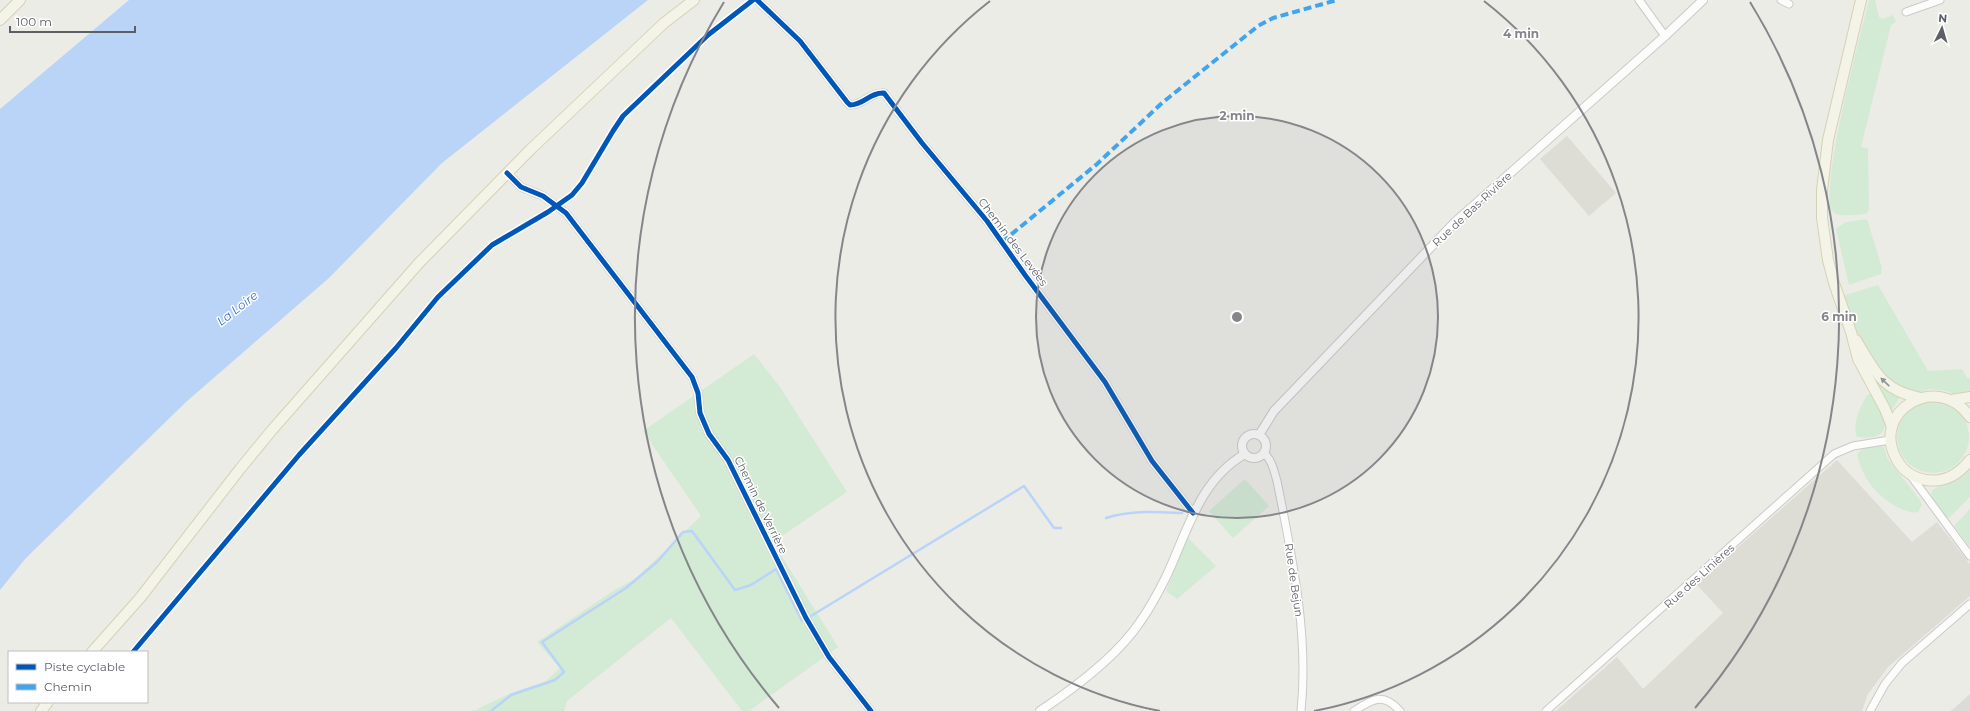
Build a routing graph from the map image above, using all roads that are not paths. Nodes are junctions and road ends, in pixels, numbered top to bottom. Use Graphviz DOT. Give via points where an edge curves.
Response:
graph roads {
  1 [pos="20,0"];
  2 [pos="694,0"];
  3 [pos="757,0"];
  4 [pos="1639,0"];
  5 [pos="1703,0"];
  6 [pos="1781,0"];
  7 [pos="1861,0"];
  8 [pos="1940,0"];
  9 [pos="1789,4"];
  10 [pos="1906,12"];
  11 [pos="0,20"];
  12 [pos="1665,36"];
  13 [pos="507,173"];
  14 [pos="1850,332"];
  15 [pos="1970,397"];
  16 [pos="1920,398"];
  17 [pos="1951,400"];
  18 [pos="1970,417"];
  19 [pos="1892,427"];
  20 [pos="1259,436"];
  21 [pos="1890,440"];
  22 [pos="1264,453"];
  23 [pos="1244,454"];
  24 [pos="1970,460"];
  25 [pos="1909,474"];
  26 [pos="1931,481"];
  27 [pos="1926,497"];
  28 [pos="1193,513"];
  29 [pos="1970,556"];
  30 [pos="1970,604"];
  31 [pos="93,651"];
  32 [pos="47,703"];
  33 [pos="41,711"];
  34 [pos="871,711"];
  35 [pos="1040,711"];
  36 [pos="1301,711"];
  37 [pos="1354,711"];
  38 [pos="1400,711"];
  39 [pos="1546,711"];
  40 [pos="1870,711"];
  1 -- 11 [label="main road"];
  2 -- 13 [label="main road" via="664,23"];
  3 -- 28 [label="street, Chemin des Levées" via="800,41 847,102 859,104 872,94 884,93 987,221 1105,382 1152,461"];
  4 -- 12 [label="street"];
  5 -- 12 [label="street, Rue de Bas-Rivière"];
  6 -- 9 [label="street"];
  7 -- 14 [label="main road" via="1834,112 1822,190 1822,218 1828,260"];
  8 -- 10 [label="street"];
  12 -- 20 [label="street, Rue de Bas-Rivière" via="1455,222 1274,411"];
  13 -- 31 [label="main road" via="419,263 272,430 140,598"];
  13 -- 34 [label="street, Chemin de Verrière" via="521,187 543,196 566,213 692,377 698,393 700,413 709,434 728,460 806,618 830,657"];
  16 -- 14 [label="main road, one-way" via="1895,391 1886,383"];
  14 -- 19 [label="main road" via="1858,359"];
  15 -- 17 [label="main road"];
  16 -- 17 [label="main road" via="1941,396"];
  16 -- 19 [label="main road" via="1902,409"];
  17 -- 18 [label="main road"];
  19 -- 21 [label="main road"];
  20 -- 22 [label="street" via="1265,441"];
  20 -- 23 [label="street" via="1246,437 1242,445"];
  21 -- 25 [label="main road" via="1893,453"];
  21 -- 39 [label="street, Rue des Linières" via="1853,446 1834,454"];
  22 -- 23 [label="street" via="1255,459"];
  22 -- 36 [label="street, Rue de Bejun" via="1273,466 1277,481 1296,588 1303,673"];
  23 -- 28 [label="street" via="1219,473"];
  24 -- 26 [label="main road" via="1954,476"];
  25 -- 26 [label="main road"];
  25 -- 27 [label="street"];
  26 -- 27 [label="street"];
  27 -- 29 [label="street"];
  28 -- 35 [label="street" via="1166,578 1140,623 1112,654"];
  30 -- 40 [label="street" via="1902,662"];
  32 -- 33 [label="main road"];
  37 -- 38 [label="street" via="1378,698 1389,700"];
}
